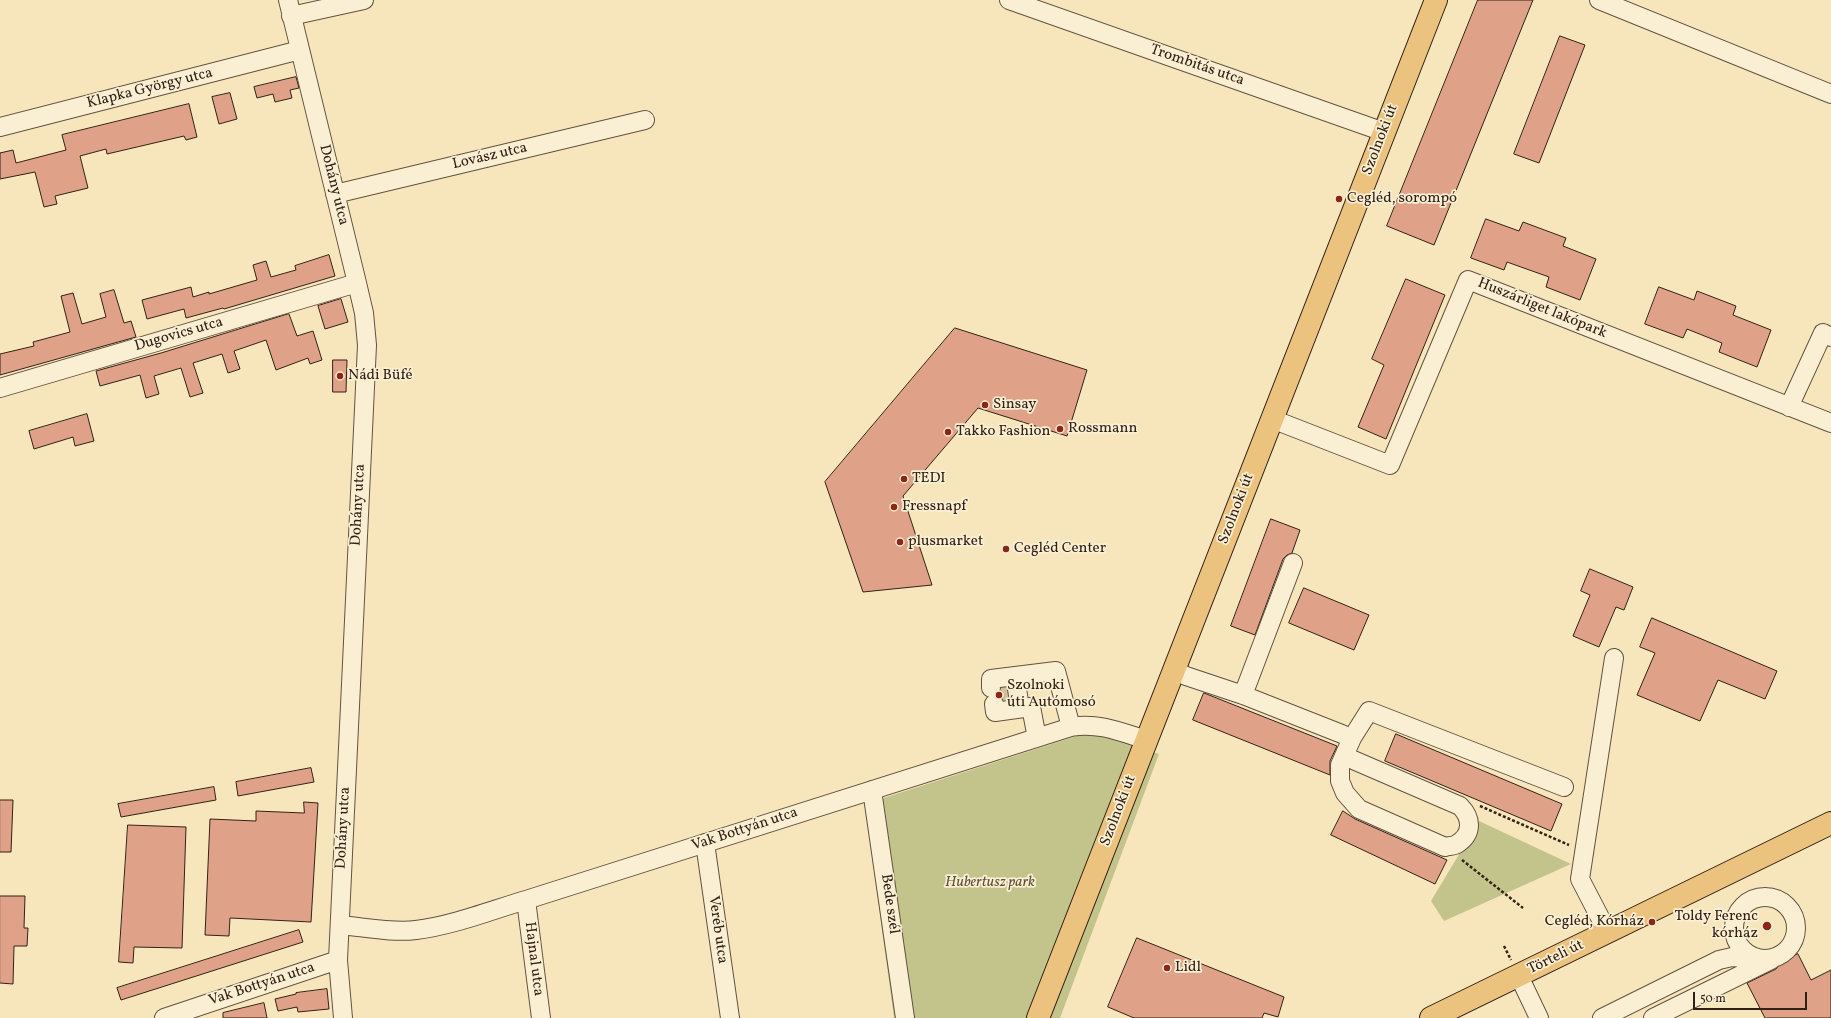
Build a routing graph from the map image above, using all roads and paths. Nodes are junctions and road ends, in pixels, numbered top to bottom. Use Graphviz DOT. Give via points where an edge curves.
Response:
graph roads {
  1 [pos="364,0"];
  2 [pos="1009,0"];
  3 [pos="1436,0"];
  4 [pos="1599,0"];
  5 [pos="290,8"];
  6 [pos="300,50"];
  7 [pos="1831,94"];
  8 [pos="645,120"];
  9 [pos="0,127"];
  10 [pos="1384,132"];
  11 [pos="335,194"];
  12 [pos="357,283"];
  13 [pos="1831,337"];
  14 [pos="0,388"];
  15 [pos="1789,407"];
  16 [pos="1272,419"];
  17 [pos="1831,423"];
  18 [pos="1293,563"];
  19 [pos="1614,658"];
  20 [pos="1174,670"];
  21 [pos="1243,695"];
  22 [pos="1071,727"];
  23 [pos="1037,738"];
  24 [pos="1352,738"];
  25 [pos="1146,740"];
  26 [pos="1344,756"];
  27 [pos="1564,787"];
  28 [pos="872,790"];
  29 [pos="1831,823"];
  30 [pos="705,843"];
  31 [pos="1445,847"];
  32 [pos="526,900"];
  33 [pos="1523,908"];
  34 [pos="1735,923"];
  35 [pos="340,925"];
  36 [pos="1608,933"];
  37 [pos="1779,956"];
  38 [pos="1762,959"];
  39 [pos="338,960"];
  40 [pos="1719,960"];
  41 [pos="1519,976"];
  42 [pos="164,1018"];
  43 [pos="343,1018"];
  44 [pos="541,1018"];
  45 [pos="730,1018"];
  46 [pos="905,1018"];
  47 [pos="1038,1018"];
  48 [pos="1431,1018"];
  49 [pos="1539,1018"];
  50 [pos="1602,1018"];
  51 [pos="1653,1018"];
  1 -- 5 [label="street"];
  2 -- 10 [label="street, Trombitás utca"];
  3 -- 10 [label="main road, Szolnoki út"];
  4 -- 7 [label="street"];
  5 -- 6 [label="street, Dohány utca"];
  6 -- 9 [label="street, Klapka György utca"];
  6 -- 11 [label="street, Dohány utca"];
  8 -- 11 [label="street, Lovász utca"];
  10 -- 16 [label="main road, Szolnoki út"];
  11 -- 12 [label="street, Dohány utca"];
  12 -- 14 [label="street, Dugovics utca"];
  12 -- 35 [label="street, Dohány utca" via="364,313 367,345"];
  13 -- 15 [label="street" via="1823,333"];
  15 -- 16 [label="street, Huszárliget lakópark" via="1468,280 1390,465"];
  15 -- 17 [label="street, Huszárliget lakópark"];
  16 -- 20 [label="main road, Szolnoki út"];
  18 -- 21 [label="street"];
  19 -- 36 [label="street" via="1580,879"];
  20 -- 21 [label="street"];
  20 -- 25 [label="main road, Szolnoki út"];
  21 -- 24 [label="street"];
  22 -- 23 [label="street, Vak Bottyán utca"];
  22 -- 23 [label="street" via="1056,671 1005,694 1031,707"];
  22 -- 25 [label="street, Vak Bottyán utca" via="1099,725"];
  23 -- 28 [label="street, Vak Bottyán utca"];
  24 -- 26 [label="street"];
  24 -- 27 [label="street" via="1369,711"];
  25 -- 47 [label="main road, Szolnoki út"];
  26 -- 31 [label="street" via="1340,765 1340,780 1345,794 1358,810"];
  26 -- 31 [label="street" via="1460,806 1467,813 1470,822 1468,833 1457,845"];
  28 -- 30 [label="street, Vak Bottyán utca"];
  28 -- 46 [label="street, Bede szél"];
  29 -- 36 [label="main road, Törteli út"];
  30 -- 32 [label="street, Vak Bottyán utca"];
  30 -- 45 [label="street, Veréb utca"];
  31 -- 33 [label="path"];
  32 -- 35 [label="street, Vak Bottyán utca" via="416,930 397,931"];
  32 -- 44 [label="street, Hajnal utca"];
  34 -- 37 [label="street" via="1741,910 1757,899 1772,898 1785,904 1793,916 1796,931 1792,944"];
  34 -- 38 [label="street" via="1736,937 1742,949 1753,957"];
  34 -- 40 [label="street" via="1723,956"];
  35 -- 39 [label="street, Dohány utca"];
  36 -- 41 [label="main road, Törteli út"];
  37 -- 38 [label="street"];
  37 -- 51 [label="street"];
  38 -- 40 [label="street" via="1732,957"];
  39 -- 42 [label="street, Vak Bottyán utca"];
  39 -- 43 [label="street, Dohány utca"];
  40 -- 50 [label="street"];
  41 -- 48 [label="main road, Törteli út"];
  41 -- 49 [label="street"];
}
